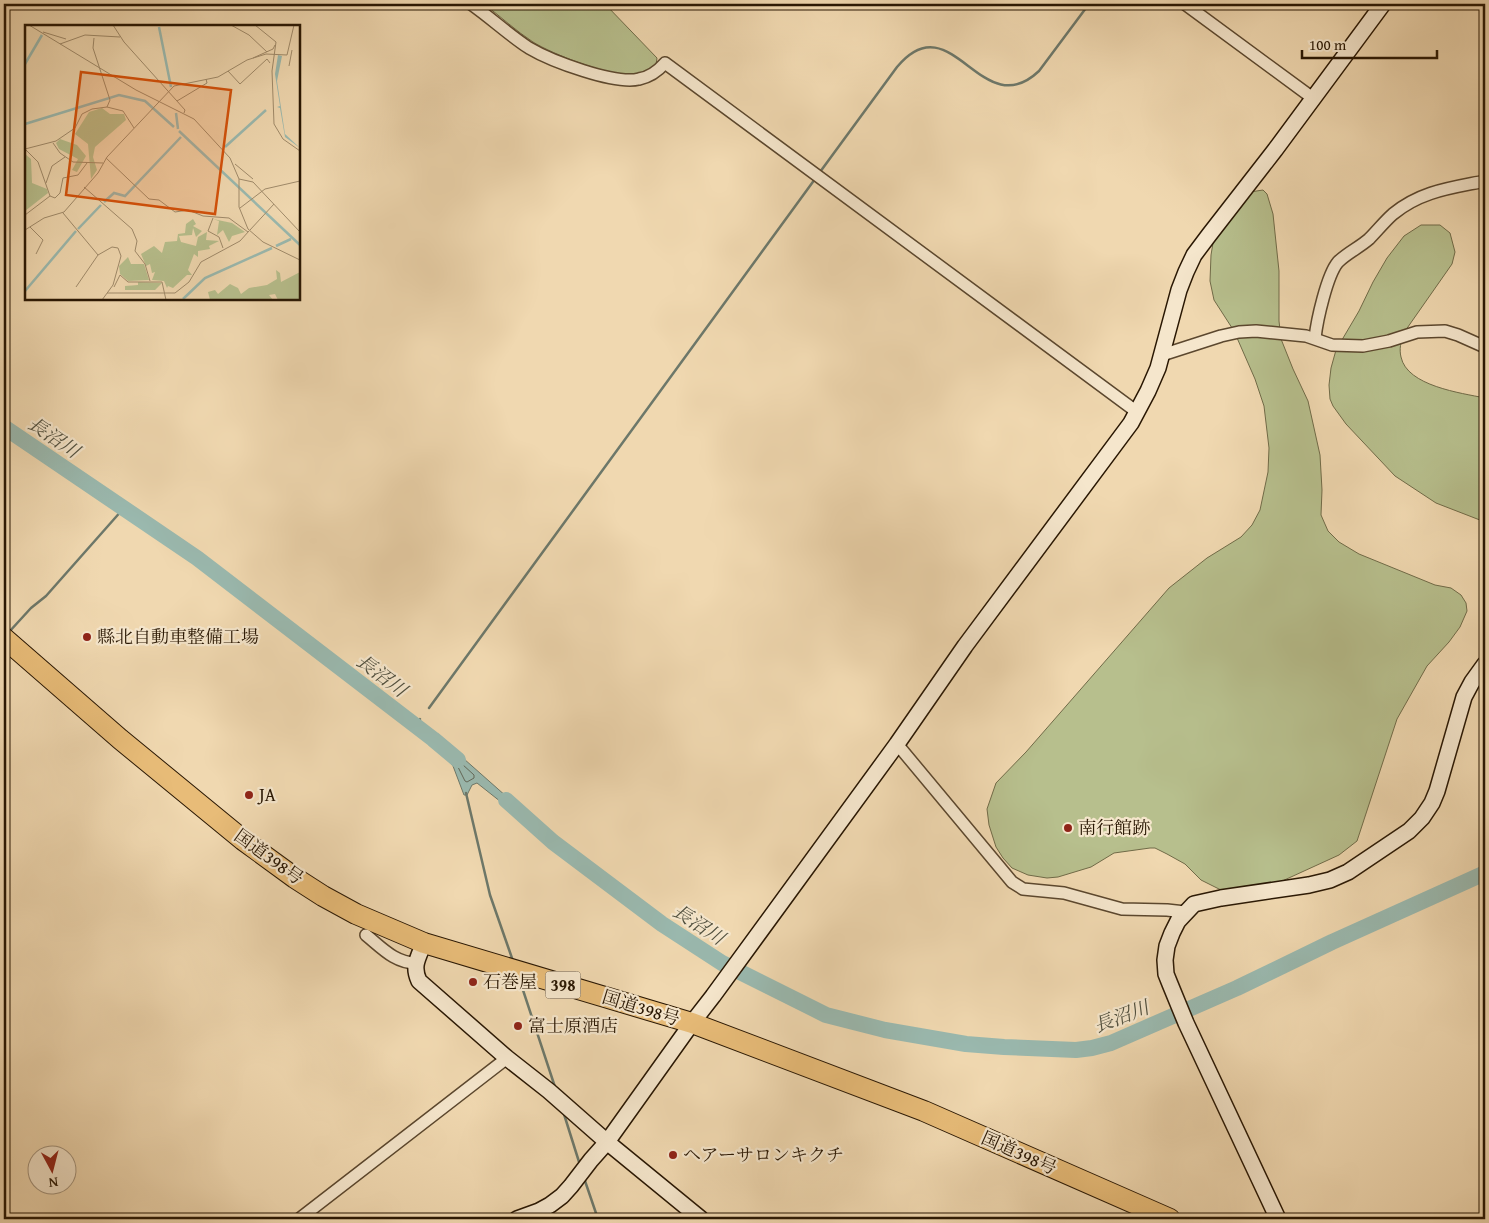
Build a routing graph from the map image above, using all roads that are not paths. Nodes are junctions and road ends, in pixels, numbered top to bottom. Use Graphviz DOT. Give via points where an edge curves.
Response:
graph roads {
  1 [pos="471,4"];
  2 [pos="1185,4"];
  3 [pos="1383,4"];
  4 [pos="1314,99"];
  5 [pos="1485,181"];
  6 [pos="1315,338"];
  7 [pos="1485,347"];
  8 [pos="1162,355"];
  9 [pos="1137,412"];
  10 [pos="10,643"];
  11 [pos="1485,664"];
  12 [pos="897,744"];
  13 [pos="1185,912"];
  14 [pos="366,936"];
  15 [pos="424,942"];
  16 [pos="416,963"];
  17 [pos="692,1023"];
  18 [pos="507,1058"];
  19 [pos="607,1142"];
  20 [pos="299,1219"];
  21 [pos="517,1219"];
  22 [pos="701,1219"];
  23 [pos="1170,1219"];
  24 [pos="1278,1219"];
  1 -- 9 [label="street" via="529,48 570,66 628,80 648,76 665,63"];
  2 -- 4 [label="street"];
  3 -- 4 [label="street"];
  4 -- 8 [label="street" via="1194,255 1179,290"];
  5 -- 6 [label="street" via="1434,191 1416,199 1338,263 1325,293"];
  6 -- 7 [label="street" via="1332,345 1363,346 1417,332 1444,331"];
  6 -- 8 [label="street" via="1268,331 1240,332"];
  8 -- 9 [label="street"];
  9 -- 12 [label="street"];
  10 -- 15 [label="highway, 国道398号 / 398" via="127,745 271,861 356,914"];
  11 -- 13 [label="street" via="1464,697 1435,797 1409,831 1348,872 1330,880 1206,901 1194,904"];
  12 -- 13 [label="street" via="1012,882 1023,889 1064,893 1122,909"];
  12 -- 17 [label="street"];
  13 -- 24 [label="street" via="1167,946 1166,974"];
  14 -- 16 [label="street" via="396,959"];
  15 -- 16 [label="street"];
  15 -- 17 [label="highway, 国道398号 / 398"];
  16 -- 18 [label="street" via="419,982"];
  17 -- 19 [label="street"];
  17 -- 23 [label="highway, 国道398号 / 398" via="924,1111"];
  18 -- 19 [label="street"];
  18 -- 20 [label="street"];
  19 -- 21 [label="street" via="562,1196 539,1211"];
  19 -- 22 [label="street"];
}
